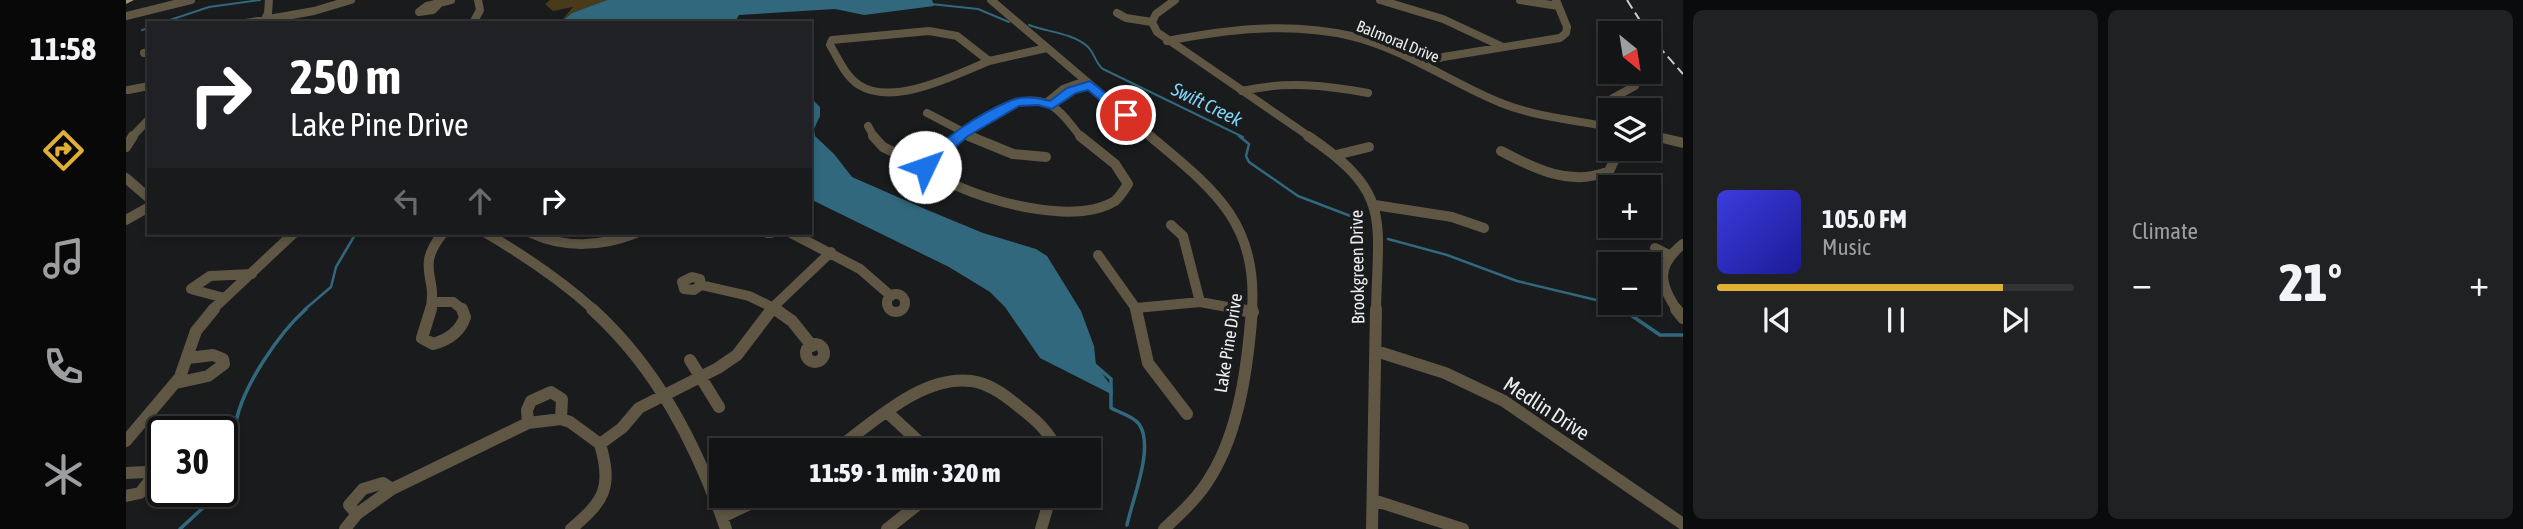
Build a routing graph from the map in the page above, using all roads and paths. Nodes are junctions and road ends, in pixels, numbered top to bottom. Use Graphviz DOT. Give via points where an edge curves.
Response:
graph roads {
  1 [pos="191,0"];
  2 [pos="269,0"];
  3 [pos="351,0"];
  4 [pos="451,0"];
  5 [pos="478,0"];
  6 [pos="991,0"];
  7 [pos="1175,0"];
  8 [pos="1380,0"];
  9 [pos="1520,0"];
  10 [pos="1557,3"];
  11 [pos="439,4"];
  12 [pos="1117,13"];
  13 [pos="126,16"];
  14 [pos="265,21"];
  15 [pos="474,21"];
  16 [pos="1152,22"];
  17 [pos="1167,40"];
  18 [pos="1503,47"];
  19 [pos="1047,48"];
  20 [pos="989,61"];
  21 [pos="1421,64"];
  22 [pos="1088,83"];
  23 [pos="147,86"];
  24 [pos="1635,86"];
  25 [pos="128,90"];
  26 [pos="1242,92"];
  27 [pos="1367,93"];
  28 [pos="1614,98"];
  29 [pos="1049,104"];
  30 [pos="927,113"];
  31 [pos="147,121"];
  32 [pos="1598,125"];
  33 [pos="868,126"];
  34 [pos="963,133"];
  35 [pos="1661,137"];
  36 [pos="1683,143"];
  37 [pos="126,147"];
  38 [pos="1368,147"];
  39 [pos="1501,151"];
  40 [pos="1336,155"];
  41 [pos="1046,157"];
  42 [pos="1614,161"];
  43 [pos="925,167"];
  44 [pos="126,178"];
  45 [pos="147,197"];
  46 [pos="1375,205"];
  47 [pos="147,208"];
  48 [pos="126,220"];
  49 [pos="1171,225"];
  50 [pos="1484,228"];
  51 [pos="292,235"];
  52 [pos="442,235"];
  53 [pos="490,235"];
  54 [pos="536,235"];
  55 [pos="630,235"];
  56 [pos="795,235"];
  57 [pos="1683,244"];
  58 [pos="1654,248"];
  59 [pos="831,252"];
  60 [pos="1098,255"];
  61 [pos="1669,255"];
  62 [pos="252,274"];
  63 [pos="701,285"];
  64 [pos="891,296"];
  65 [pos="224,298"];
  66 [pos="432,302"];
  67 [pos="1200,302"];
  68 [pos="773,307"];
  69 [pos="1136,308"];
  70 [pos="1253,312"];
  71 [pos="1683,318"];
  72 [pos="812,346"];
  73 [pos="1376,351"];
  74 [pos="188,358"];
  75 [pos="690,360"];
  76 [pos="701,377"];
  77 [pos="176,383"];
  78 [pos="664,394"];
  79 [pos="719,407"];
  80 [pos="888,413"];
  81 [pos="1188,414"];
  82 [pos="561,419"];
  83 [pos="528,423"];
  84 [pos="852,438"];
  85 [pos="915,438"];
  86 [pos="1051,438"];
  87 [pos="126,442"];
  88 [pos="600,443"];
  89 [pos="126,473"];
  90 [pos="126,496"];
  91 [pos="1373,500"];
  92 [pos="748,508"];
  93 [pos="914,508"];
  94 [pos="1047,508"];
  95 [pos="724,523"];
  96 [pos="1683,524"];
  97 [pos="345,529"];
  98 [pos="571,529"];
  99 [pos="887,529"];
  100 [pos="1041,529"];
  101 [pos="1164,529"];
  102 [pos="1372,529"];
  103 [pos="1463,529"];
  1 -- 13 [label="street"];
  2 -- 14 [label="street"];
  3 -- 14 [label="street"];
  4 -- 11 [label="street"];
  5 -- 15 [label="street" via="480,10"];
  6 -- 19 [label="street, Lake Pine Drive"];
  7 -- 16 [label="street"];
  8 -- 18 [label="street" via="1443,19"];
  9 -- 10 [label="street"];
  10 -- 18 [label="street" via="1567,27 1563,35"];
  12 -- 16 [label="street"];
  16 -- 17 [label="street, Brookgreen Drive"];
  17 -- 21 [label="street, Balmoral Drive" via="1248,28 1314,30 1370,42"];
  17 -- 26 [label="street, Brookgreen Drive"];
  18 -- 21 [label="street"];
  19 -- 20 [label="street"];
  19 -- 22 [label="street, Lake Pine Drive"];
  20 -- 20 [label="street" via="926,85 875,90 856,83 830,43 843,37 941,32 962,38"];
  21 -- 32 [label="street, Balmoral Drive" via="1506,105"];
  22 -- 29 [label="street"];
  22 -- 70 [label="street, Lake Pine Drive" via="1197,176 1225,206 1249,252"];
  23 -- 25 [label="street"];
  24 -- 28 [label="street"];
  26 -- 27 [label="street" via="1297,83"];
  26 -- 40 [label="street, Brookgreen Drive"];
  29 -- 34 [label="street" via="1017,103"];
  29 -- 43 [label="street" via="1124,172 1128,184 1116,199 1086,209 1047,210 983,196"];
  30 -- 34 [label="street"];
  31 -- 37 [label="street"];
  33 -- 43 [label="street" via="883,147"];
  34 -- 41 [label="street" via="1013,154"];
  34 -- 43 [label="street"];
  35 -- 36 [label="street"];
  38 -- 40 [label="street"];
  39 -- 42 [label="street" via="1544,171 1585,178 1609,171"];
  40 -- 46 [label="street, Brookgreen Drive" via="1361,179"];
  44 -- 45 [label="street"];
  46 -- 50 [label="street" via="1452,217"];
  46 -- 73 [label="street, Brookgreen Drive"];
  47 -- 48 [label="street"];
  49 -- 67 [label="street" via="1183,236"];
  51 -- 62 [label="street"];
  52 -- 66 [label="street" via="428,258"];
  53 -- 78 [label="street" via="527,256 587,302 623,338"];
  54 -- 55 [label="street" via="571,246"];
  56 -- 59 [label="street"];
  57 -- 61 [label="street"];
  58 -- 61 [label="street"];
  59 -- 64 [label="street" via="871,276"];
  59 -- 68 [label="street"];
  60 -- 69 [label="street"];
  61 -- 71 [label="street" via="1662,269 1663,281"];
  62 -- 65 [label="street"];
  62 -- 65 [label="street" via="214,276 196,282 191,289"];
  63 -- 68 [label="street"];
  65 -- 74 [label="street" via="197,331"];
  67 -- 69 [label="street"];
  67 -- 70 [label="street"];
  68 -- 72 [label="street" via="799,325"];
  68 -- 76 [label="street" via="737,355"];
  69 -- 81 [label="street" via="1148,363"];
  70 -- 101 [label="street, Lake Pine Drive" via="1226,447 1198,494"];
  73 -- 91 [label="street, Brookgreen Drive"];
  73 -- 96 [label="street, Medlin Drive" via="1445,373 1504,401"];
  74 -- 77 [label="street"];
  74 -- 77 [label="street" via="213,355 223,359 223,364 208,376"];
  75 -- 76 [label="street"];
  76 -- 78 [label="street"];
  76 -- 79 [label="street"];
  77 -- 87 [label="street"];
  78 -- 88 [label="street" via="639,408 622,428"];
  78 -- 95 [label="street" via="690,441"];
  80 -- 84 [label="street"];
  80 -- 85 [label="street"];
  80 -- 86 [label="street" via="926,389 970,380 1005,395"];
  82 -- 83 [label="street"];
  82 -- 83 [label="street" via="562,398 551,391 528,402"];
  82 -- 88 [label="street"];
  83 -- 97 [label="street" via="393,489 383,483 359,491 349,505 357,514"];
  88 -- 98 [label="street" via="608,484 589,513"];
  89 -- 90 [label="street" via="146,472 151,479 140,493"];
  91 -- 102 [label="street, Brookgreen Drive"];
  91 -- 103 [label="street"];
  92 -- 95 [label="street"];
  93 -- 99 [label="street"];
  94 -- 100 [label="street"];
}
